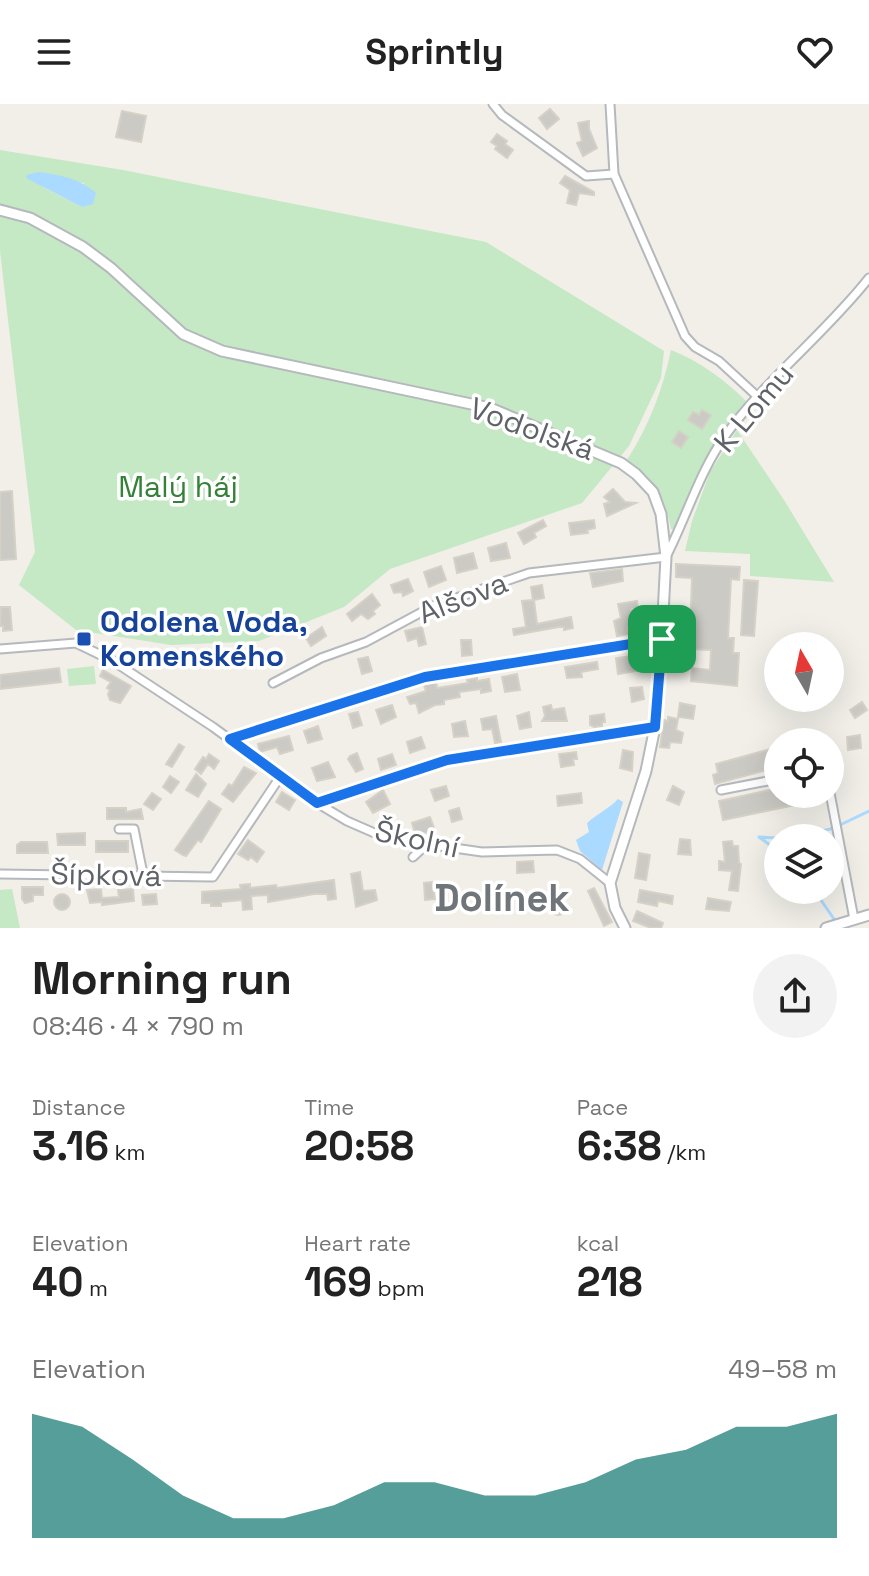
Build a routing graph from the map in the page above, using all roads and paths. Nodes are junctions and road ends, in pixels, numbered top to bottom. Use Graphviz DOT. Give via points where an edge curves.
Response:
graph roads {
  1 [pos="493,104"];
  2 [pos="610,104"];
  3 [pos="614,174"];
  4 [pos="0,210"];
  5 [pos="869,278"];
  6 [pos="758,397"];
  7 [pos="666,557"];
  8 [pos="662,639"];
  9 [pos="0,649"];
  10 [pos="273,683"];
  11 [pos="655,727"];
  12 [pos="230,739"];
  13 [pos="280,777"];
  14 [pos="764,782"];
  15 [pos="721,790"];
  16 [pos="317,803"];
  17 [pos="833,808"];
  18 [pos="119,829"];
  19 [pos="427,844"];
  20 [pos="413,857"];
  21 [pos="0,874"];
  22 [pos="143,874"];
  23 [pos="610,883"];
  24 [pos="869,915"];
  25 [pos="854,919"];
  26 [pos="625,928"];
  27 [pos="826,928"];
  1 -- 3 [label="street" via="586,176"];
  2 -- 3 [label="street"];
  3 -- 6 [label="street" via="685,336"];
  4 -- 7 [label="street, Vodolská" via="30,218 83,247 183,334 222,351 490,408 621,463 657,499"];
  5 -- 6 [label="street, K Lomu"];
  6 -- 7 [label="street, K Lomu" via="714,453"];
  7 -- 8 [label="street, Vodolská"];
  7 -- 10 [label="street, Alšova" via="529,573 433,606"];
  8 -- 11 [label="street, Vodolská"];
  8 -- 12 [label="street" via="425,677"];
  9 -- 12 [label="street, Školní" via="76,643 137,676"];
  11 -- 16 [label="street" via="447,760"];
  11 -- 23 [label="street, Vodolská"];
  12 -- 13 [label="street, Školní"];
  13 -- 16 [label="street, Školní"];
  13 -- 22 [label="street, Šípková" via="213,877"];
  14 -- 15 [label="street"];
  16 -- 19 [label="street, Školní" via="379,835"];
  17 -- 25 [label="street"];
  18 -- 22 [label="street" via="134,829"];
  19 -- 20 [label="street"];
  19 -- 23 [label="street, Školní" via="482,852 557,850 580,859"];
  21 -- 22 [label="street, Šípková"];
  23 -- 26 [label="street"];
  24 -- 25 [label="street"];
  25 -- 27 [label="street"];
}
